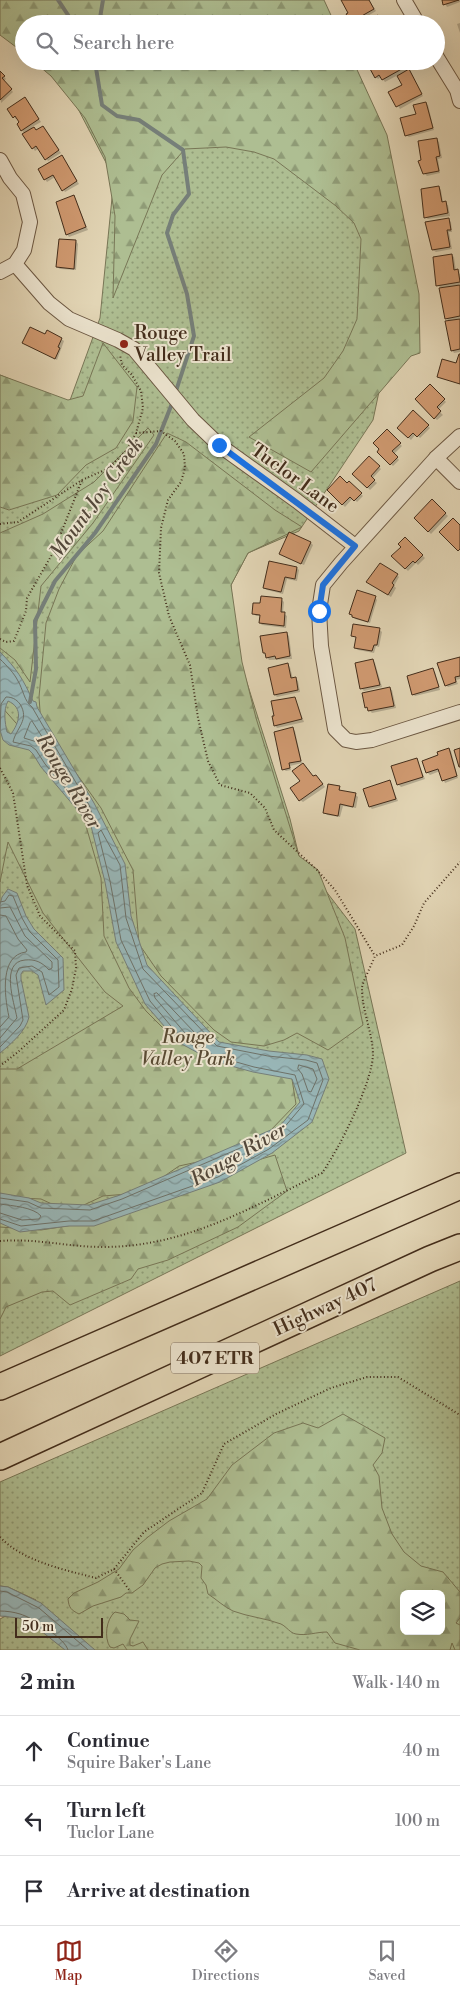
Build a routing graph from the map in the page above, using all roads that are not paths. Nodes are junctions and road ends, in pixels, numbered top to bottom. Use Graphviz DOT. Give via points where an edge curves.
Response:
graph roads {
  1 [pos="404,0"];
  2 [pos="413,15"];
  3 [pos="445,70"];
  4 [pos="460,101"];
  5 [pos="0,160"];
  6 [pos="15,264"];
  7 [pos="0,272"];
  8 [pos="460,436"];
  9 [pos="436,458"];
  10 [pos="460,482"];
  11 [pos="355,546"];
  12 [pos="460,712"];
  13 [pos="460,1186"];
  14 [pos="460,1247"];
  15 [pos="0,1387"];
  16 [pos="0,1458"];
  1 -- 2 [label="street"];
  3 -- 4 [label="street"];
  5 -- 6 [label="street" via="23,194 30,222 24,250"];
  6 -- 7 [label="street"];
  6 -- 11 [label="street, Tuclor Lane" via="49,303 70,319 134,349 193,420 219,445"];
  8 -- 9 [label="street"];
  9 -- 10 [label="street"];
  9 -- 11 [label="street"];
  11 -- 12 [label="street" via="323,585 319,611 321,646 335,729 346,740 372,740"];
  13 -- 15 [label="highway, 407 ETR"];
  14 -- 16 [label="highway, Highway 407 / 407 ETR"];
}
